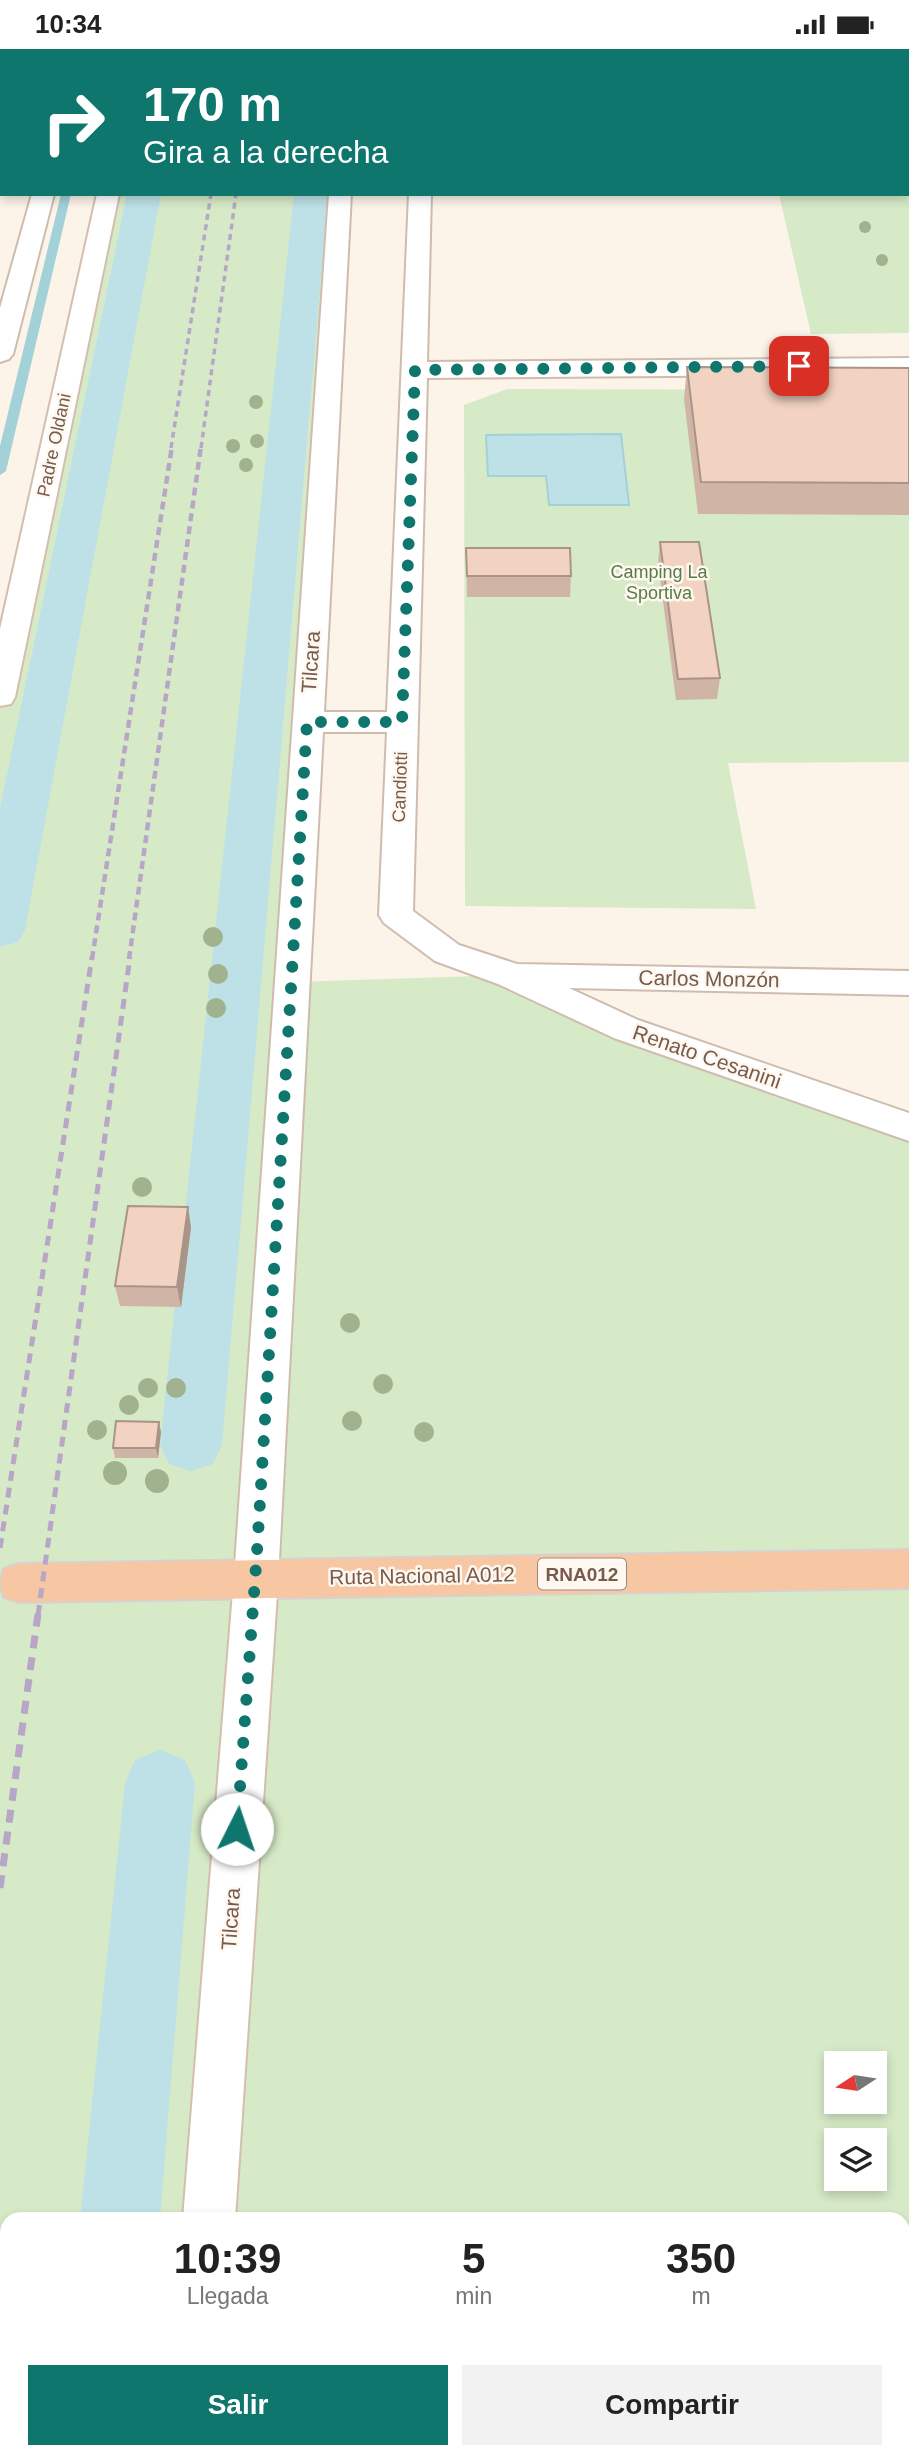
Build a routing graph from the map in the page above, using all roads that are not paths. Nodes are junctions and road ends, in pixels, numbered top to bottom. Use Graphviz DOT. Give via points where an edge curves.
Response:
graph roads {
  1 [pos="42,196"];
  2 [pos="108,196"];
  3 [pos="340,196"];
  4 [pos="420,196"];
  5 [pos="4,321"];
  6 [pos="0,354"];
  7 [pos="909,366"];
  8 [pos="415,370"];
  9 [pos="0,697"];
  10 [pos="307,722"];
  11 [pos="402,722"];
  12 [pos="510,975"];
  13 [pos="909,983"];
  14 [pos="909,1127"];
  15 [pos="909,1569"];
  16 [pos="256,1579"];
  17 [pos="19,1583"];
  18 [pos="209,2212"];
  1 -- 5 [label="street"];
  2 -- 9 [label="street, Padre Oldani"];
  3 -- 10 [label="street, Tilcara"];
  4 -- 8 [label="street, Candiotti"];
  5 -- 6 [label="street"];
  7 -- 8 [label="street"];
  8 -- 11 [label="street, Candiotti"];
  10 -- 11 [label="street"];
  10 -- 16 [label="street, Tilcara"];
  11 -- 12 [label="street, Candiotti" via="397,915 447,953"];
  12 -- 13 [label="street, Carlos Monzón"];
  12 -- 14 [label="street, Renato Cesanini" via="626,1029"];
  15 -- 16 [label="highway, Ruta Nacional A012 / RNA012"];
  16 -- 17 [label="highway, Ruta Nacional A012 / RNA012"];
  16 -- 18 [label="street, Tilcara"];
}
